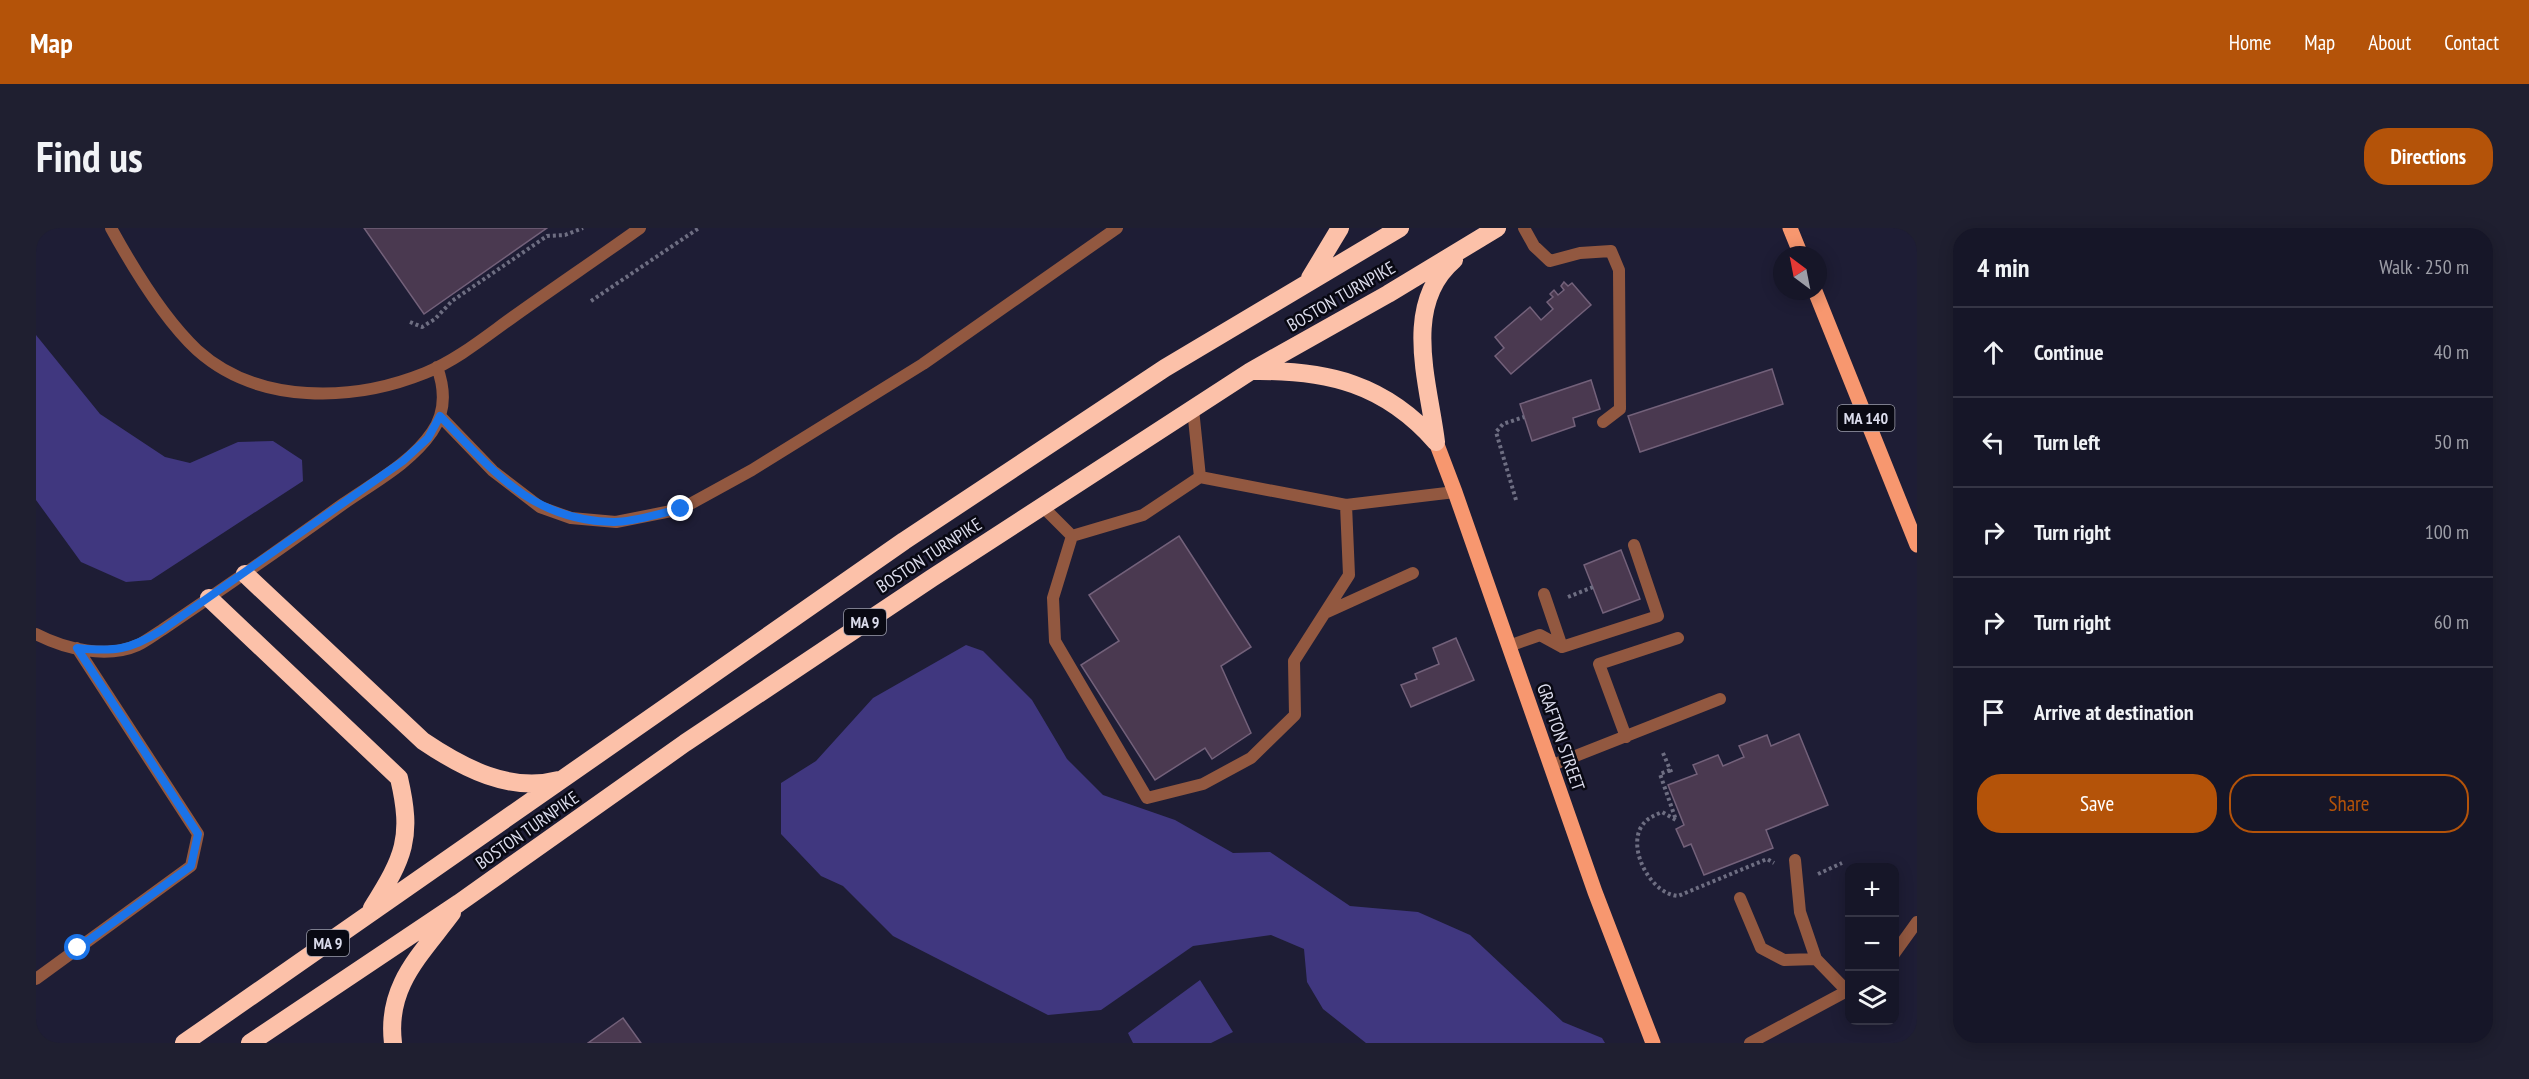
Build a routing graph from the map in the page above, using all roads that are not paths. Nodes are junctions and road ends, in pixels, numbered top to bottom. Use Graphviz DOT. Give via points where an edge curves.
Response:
graph roads {
  1 [pos="111,228"];
  2 [pos="640,228"];
  3 [pos="1117,228"];
  4 [pos="1340,228"];
  5 [pos="1400,228"];
  6 [pos="1497,228"];
  7 [pos="1524,228"];
  8 [pos="1790,228"];
  9 [pos="1470,245"];
  10 [pos="1797,246"];
  11 [pos="1303,286"];
  12 [pos="1819,300"];
  13 [pos="437,367"];
  14 [pos="1251,371"];
  15 [pos="1193,409"];
  16 [pos="440,416"];
  17 [pos="1603,422"];
  18 [pos="1436,442"];
  19 [pos="1200,477"];
  20 [pos="1455,492"];
  21 [pos="1346,505"];
  22 [pos="1042,506"];
  23 [pos="1072,536"];
  24 [pos="1634,545"];
  25 [pos="1917,545"];
  26 [pos="1413,573"];
  27 [pos="245,574"];
  28 [pos="209,598"];
  29 [pos="1546,599"];
  30 [pos="1325,612"];
  31 [pos="36,634"];
  32 [pos="1678,638"];
  33 [pos="1509,646"];
  34 [pos="1562,647"];
  35 [pos="77,648"];
  36 [pos="1720,699"];
  37 [pos="1626,737"];
  38 [pos="1550,766"];
  39 [pos="564,778"];
  40 [pos="1795,860"];
  41 [pos="1740,898"];
  42 [pos="459,903"];
  43 [pos="368,915"];
  44 [pos="1917,922"];
  45 [pos="1899,947"];
  46 [pos="1816,959"];
  47 [pos="36,979"];
  48 [pos="1845,987"];
  49 [pos="1845,992"];
  50 [pos="184,1043"];
  51 [pos="250,1043"];
  52 [pos="393,1043"];
  53 [pos="1653,1043"];
  54 [pos="1750,1043"];
  1 -- 13 [label="lane" via="185,338 211,362 242,379 285,391 329,393 392,383"];
  2 -- 13 [label="lane"];
  3 -- 16 [label="lane" via="923,364 752,470 681,509 616,522 571,518 540,507 493,471"];
  4 -- 11 [label="highway"];
  5 -- 11 [label="highway, BOSTON TURNPIKE / MA 9"];
  6 -- 9 [label="highway, BOSTON TURNPIKE / MA 9"];
  7 -- 17 [label="lane" via="1534,246 1550,261 1580,253 1611,251 1619,270 1620,409"];
  8 -- 10 [label="main road"];
  9 -- 14 [label="highway, BOSTON TURNPIKE / MA 9"];
  9 -- 18 [label="highway" via="1445,267 1425,309 1425,374"];
  11 -- 39 [label="highway, BOSTON TURNPIKE / MA 9" via="1165,368 1030,457"];
  12 -- 25 [label="main road, MA 140"];
  13 -- 16 [label="lane" via="444,390"];
  14 -- 15 [label="highway, BOSTON TURNPIKE / MA 9"];
  14 -- 18 [label="highway" via="1294,371 1356,384 1385,398 1417,421"];
  15 -- 19 [label="lane"];
  15 -- 22 [label="highway, BOSTON TURNPIKE / MA 9"];
  16 -- 27 [label="lane" via="428,438 403,461"];
  18 -- 20 [label="main road, GRAFTON STREET"];
  19 -- 21 [label="lane"];
  19 -- 23 [label="lane" via="1143,515"];
  20 -- 21 [label="lane"];
  20 -- 33 [label="main road, GRAFTON STREET"];
  21 -- 30 [label="lane" via="1349,575"];
  22 -- 23 [label="lane"];
  22 -- 42 [label="highway, BOSTON TURNPIKE / MA 9" via="732,711"];
  23 -- 30 [label="lane" via="1053,598 1055,641 1147,798 1203,784 1251,758 1295,715 1294,661"];
  24 -- 34 [label="lane" via="1658,615"];
  26 -- 30 [label="lane"];
  27 -- 28 [label="lane"];
  27 -- 39 [label="highway" via="441,754 502,781 539,783"];
  28 -- 35 [label="lane" via="136,646 105,651"];
  28 -- 43 [label="highway" via="399,778 406,807 405,842 392,876"];
  29 -- 34 [label="lane"];
  31 -- 35 [label="lane"];
  32 -- 37 [label="lane" via="1599,664"];
  33 -- 34 [label="lane" via="1540,635"];
  33 -- 38 [label="main road, GRAFTON STREET"];
  35 -- 47 [label="lane" via="198,834 191,866"];
  36 -- 37 [label="lane"];
  37 -- 38 [label="lane"];
  38 -- 53 [label="main road, GRAFTON STREET"];
  39 -- 43 [label="highway, BOSTON TURNPIKE / MA 9"];
  40 -- 46 [label="lane" via="1800,912"];
  41 -- 46 [label="lane" via="1761,948 1784,960"];
  42 -- 51 [label="highway, BOSTON TURNPIKE / MA 9"];
  42 -- 52 [label="highway" via="404,977 390,1022"];
  43 -- 50 [label="highway, BOSTON TURNPIKE / MA 9"];
  44 -- 45 [label="lane"];
  46 -- 48 [label="lane"];
  49 -- 54 [label="lane"];
}
